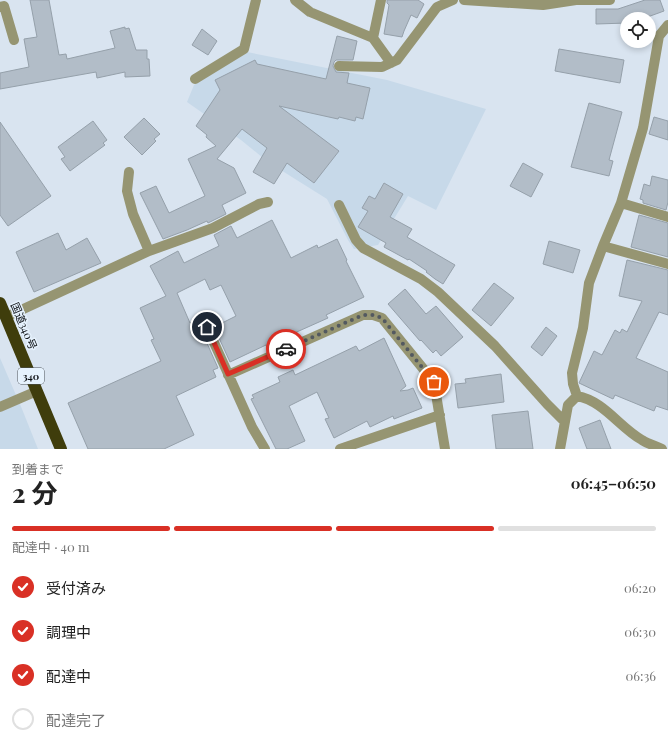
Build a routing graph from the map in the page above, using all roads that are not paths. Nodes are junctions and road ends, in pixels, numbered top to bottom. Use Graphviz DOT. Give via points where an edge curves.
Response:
graph roads {
  1 [pos="256,0"];
  2 [pos="295,0"];
  3 [pos="381,0"];
  4 [pos="453,0"];
  5 [pos="464,0"];
  6 [pos="576,0"];
  7 [pos="610,0"];
  8 [pos="0,7"];
  9 [pos="668,25"];
  10 [pos="372,38"];
  11 [pos="14,40"];
  12 [pos="391,62"];
  13 [pos="339,66"];
  14 [pos="196,79"];
  15 [pos="129,172"];
  16 [pos="268,202"];
  17 [pos="621,203"];
  18 [pos="338,205"];
  19 [pos="668,217"];
  20 [pos="603,246"];
  21 [pos="148,251"];
  22 [pos="668,264"];
  23 [pos="0,303"];
  24 [pos="6,317"];
  25 [pos="207,327"];
  26 [pos="228,374"];
  27 [pos="37,391"];
  28 [pos="577,396"];
  29 [pos="0,407"];
  30 [pos="440,415"];
  31 [pos="565,422"];
  32 [pos="643,444"];
  33 [pos="61,449"];
  34 [pos="265,449"];
  35 [pos="340,449"];
  36 [pos="445,449"];
  37 [pos="560,449"];
  38 [pos="662,449"];
  1 -- 14 [label="street" via="244,49"];
  2 -- 10 [label="street" via="310,12"];
  3 -- 10 [label="street"];
  4 -- 12 [label="street" via="437,7 397,60"];
  5 -- 6 [label="street" via="543,5"];
  6 -- 7 [label="street"];
  8 -- 11 [label="street" via="4,6"];
  9 -- 17 [label="street" via="659,36 643,128"];
  10 -- 12 [label="street"];
  12 -- 13 [label="street" via="382,67"];
  15 -- 21 [label="street" via="127,191"];
  16 -- 21 [label="street" via="259,204 213,228"];
  17 -- 19 [label="street"];
  17 -- 20 [label="street"];
  18 -- 31 [label="street" via="356,240 363,248 421,279 438,292 495,346"];
  20 -- 22 [label="street"];
  20 -- 28 [label="street" via="589,283 583,328 572,373"];
  21 -- 24 [label="street"];
  23 -- 24 [label="highway, 国道340号 / 340"];
  24 -- 27 [label="highway, 国道340号 / 340"];
  25 -- 26 [label="street"];
  26 -- 30 [label="street" via="363,315 373,315 382,318 434,382"];
  26 -- 34 [label="street"];
  27 -- 29 [label="street"];
  27 -- 33 [label="highway, 国道340号 / 340"];
  28 -- 31 [label="street" via="568,405"];
  28 -- 32 [label="street" via="586,397 599,405"];
  30 -- 35 [label="street"];
  30 -- 36 [label="street"];
  31 -- 37 [label="street"];
  32 -- 38 [label="street"];
}
